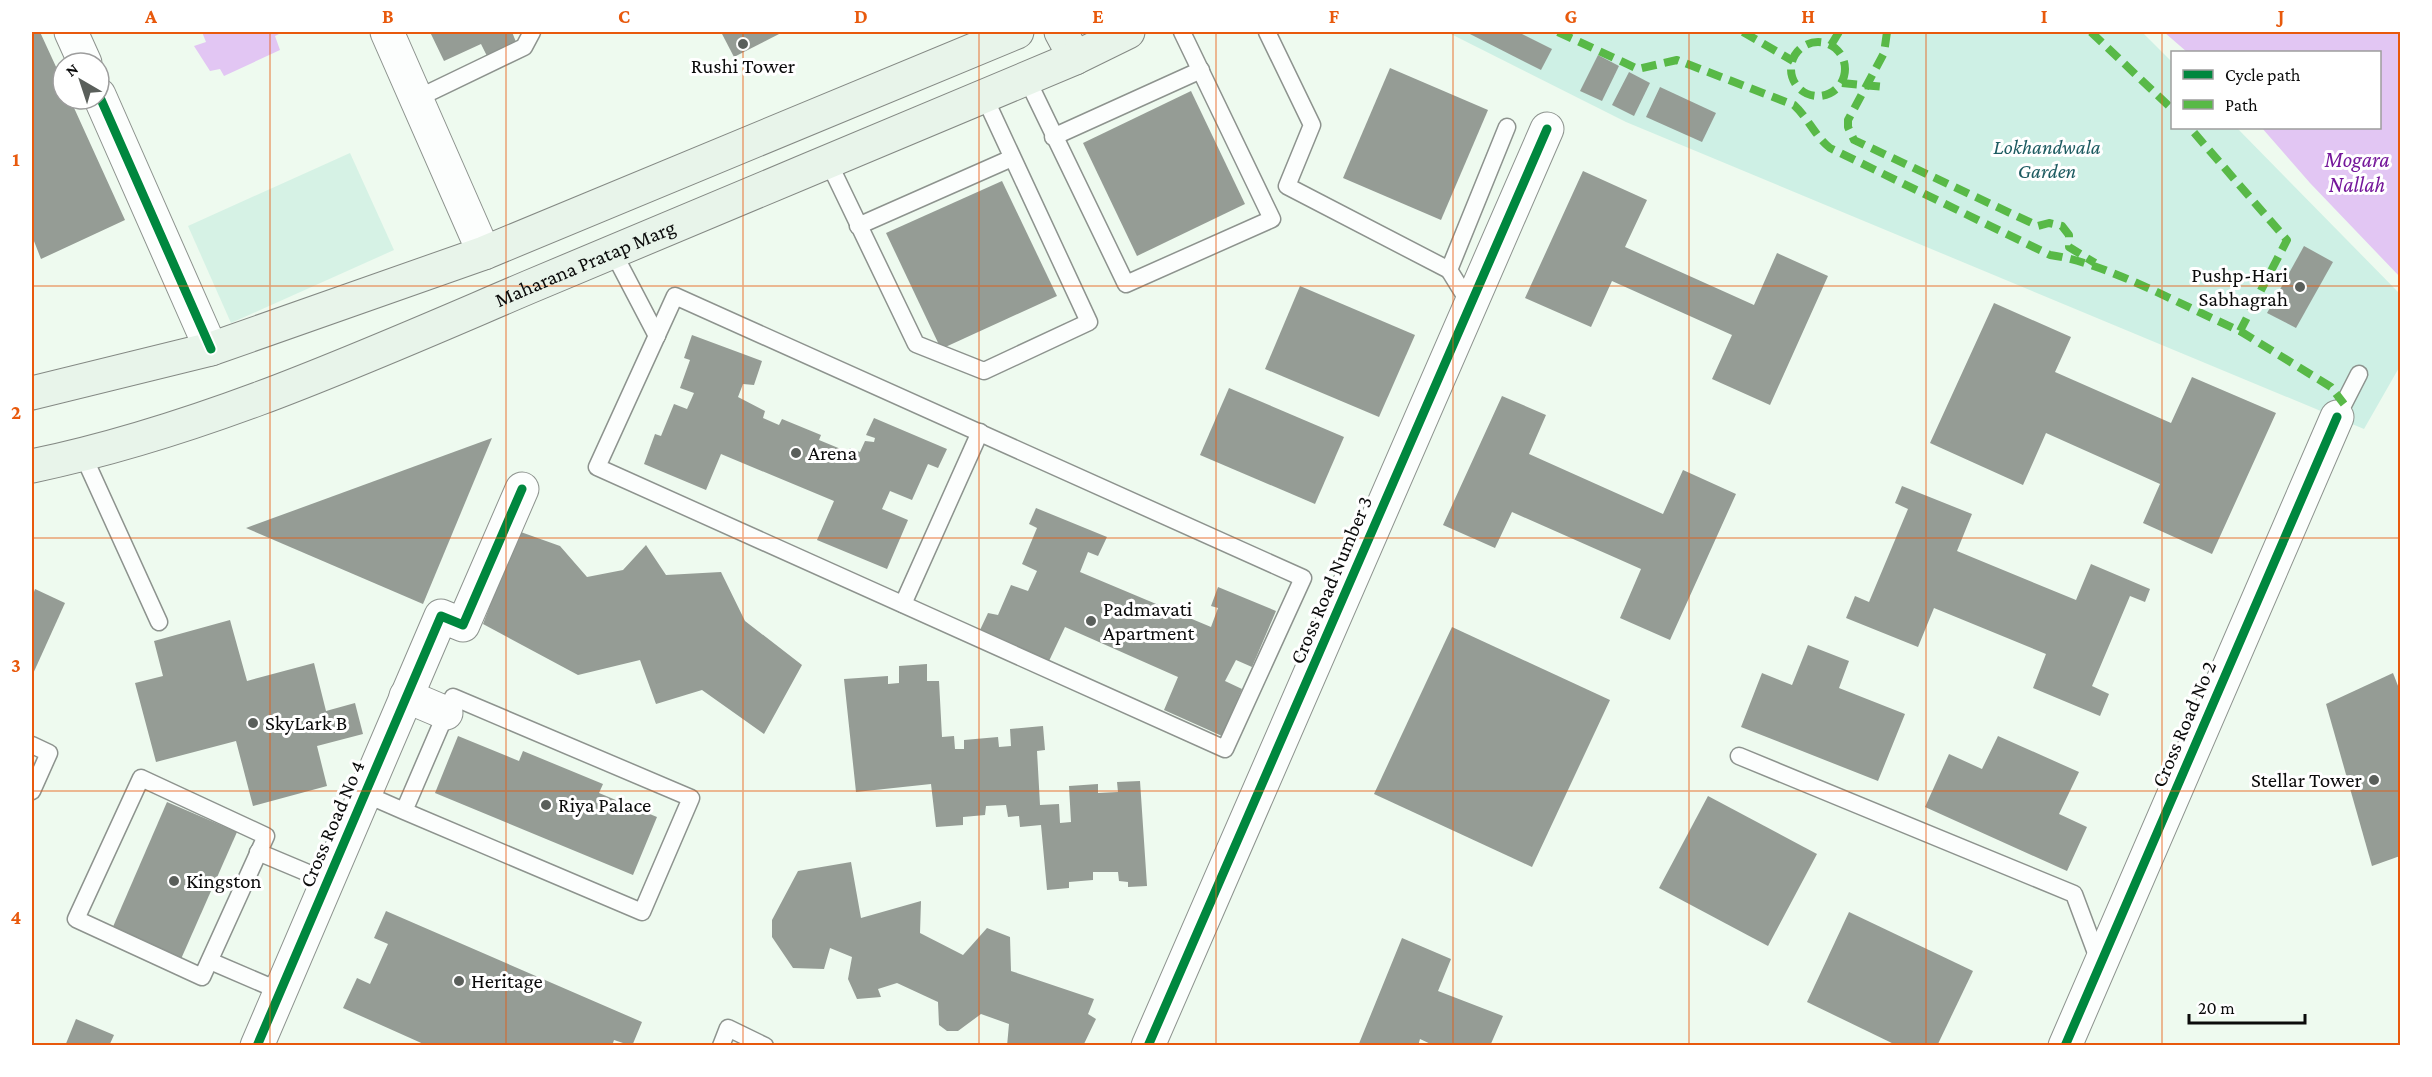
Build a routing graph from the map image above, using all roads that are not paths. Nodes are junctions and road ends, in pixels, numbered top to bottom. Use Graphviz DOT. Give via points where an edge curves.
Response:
graph roads {
  1 [pos="71,32"];
  2 [pos="387,32"];
  3 [pos="532,32"];
  4 [pos="1017,32"];
  5 [pos="1128,32"];
  6 [pos="1182,32"];
  7 [pos="1267,32"];
  8 [pos="1068,45"];
  9 [pos="80,51"];
  10 [pos="1201,70"];
  11 [pos="1027,79"];
  12 [pos="984,96"];
  13 [pos="416,99"];
  14 [pos="106,111"];
  15 [pos="1507,128"];
  16 [pos="1547,129"];
  17 [pos="1053,136"];
  18 [pos="1012,158"];
  19 [pos="828,160"];
  20 [pos="858,226"];
  21 [pos="613,252"];
  22 [pos="484,253"];
  23 [pos="1449,270"];
  24 [pos="1470,304"];
  25 [pos="657,336"];
  26 [pos="211,349"];
  27 [pos="2359,374"];
  28 [pos="32,393"];
  29 [pos="2337,417"];
  30 [pos="980,432"];
  31 [pos="82,455"];
  32 [pos="32,466"];
  33 [pos="522,489"];
  34 [pos="903,604"];
  35 [pos="159,622"];
  36 [pos="406,696"];
  37 [pos="446,713"];
  38 [pos="32,745"];
  39 [pos="1739,756"];
  40 [pos="32,791"];
  41 [pos="365,794"];
  42 [pos="404,811"];
  43 [pos="258,852"];
  44 [pos="327,881"];
  45 [pos="210,961"];
  46 [pos="2099,961"];
  47 [pos="280,991"];
  48 [pos="260,1045"];
  49 [pos="721,1046"];
  50 [pos="765,1046"];
  51 [pos="1148,1046"];
  52 [pos="2064,1046"];
  1 -- 9 [label="street"];
  2 -- 13 [label="street"];
  3 -- 13 [label="lane" via="524,47"];
  4 -- 22 [label="main road"];
  5 -- 8 [label="main road, Maharana Pratap Marg"];
  6 -- 10 [label="lane"];
  7 -- 23 [label="lane" via="1312,125 1287,186"];
  8 -- 11 [label="main road, Maharana Pratap Marg"];
  10 -- 17 [label="lane"];
  10 -- 17 [label="lane" via="1272,219 1126,284"];
  11 -- 12 [label="main road, Maharana Pratap Marg"];
  11 -- 17 [label="lane"];
  12 -- 18 [label="lane"];
  12 -- 19 [label="main road, Maharana Pratap Marg"];
  13 -- 22 [label="street"];
  14 -- 26 [label="street"];
  15 -- 23 [label="lane"];
  16 -- 24 [label="street, Cross Road Number 3"];
  18 -- 20 [label="lane"];
  18 -- 20 [label="lane" via="1089,322 984,371 916,344"];
  19 -- 20 [label="lane"];
  19 -- 21 [label="main road, Maharana Pratap Marg"];
  21 -- 25 [label="lane"];
  21 -- 31 [label="main road, Maharana Pratap Marg" via="355,361 195,423"];
  22 -- 26 [label="main road"];
  23 -- 24 [label="lane"];
  24 -- 51 [label="street, Cross Road Number 3"];
  25 -- 30 [label="lane" via="675,296"];
  25 -- 34 [label="lane" via="597,467"];
  26 -- 28 [label="main road"];
  27 -- 29 [label="lane"];
  29 -- 46 [label="street, Cross Road No 2"];
  30 -- 34 [label="lane"];
  30 -- 34 [label="lane" via="1303,578 1225,749"];
  31 -- 32 [label="main road, Maharana Pratap Marg"];
  31 -- 35 [label="lane"];
  33 -- 36 [label="street, Cross Road No 4" via="463,625 441,616"];
  36 -- 37 [label="street"];
  36 -- 41 [label="street, Cross Road No 4"];
  37 -- 42 [label="lane"];
  37 -- 42 [label="lane" via="453,697 691,798 642,912"];
  38 -- 40 [label="lane" via="49,753"];
  39 -- 46 [label="lane" via="2074,894"];
  41 -- 42 [label="lane"];
  41 -- 44 [label="street, Cross Road No 4"];
  43 -- 44 [label="lane"];
  43 -- 45 [label="lane"];
  43 -- 45 [label="lane" via="266,836 141,778 76,919 202,977"];
  44 -- 47 [label="street, Cross Road No 4"];
  45 -- 47 [label="lane"];
  46 -- 52 [label="street, Cross Road No 2"];
  47 -- 48 [label="street, Cross Road No 4"];
  49 -- 50 [label="lane" via="728,1028"];
}
